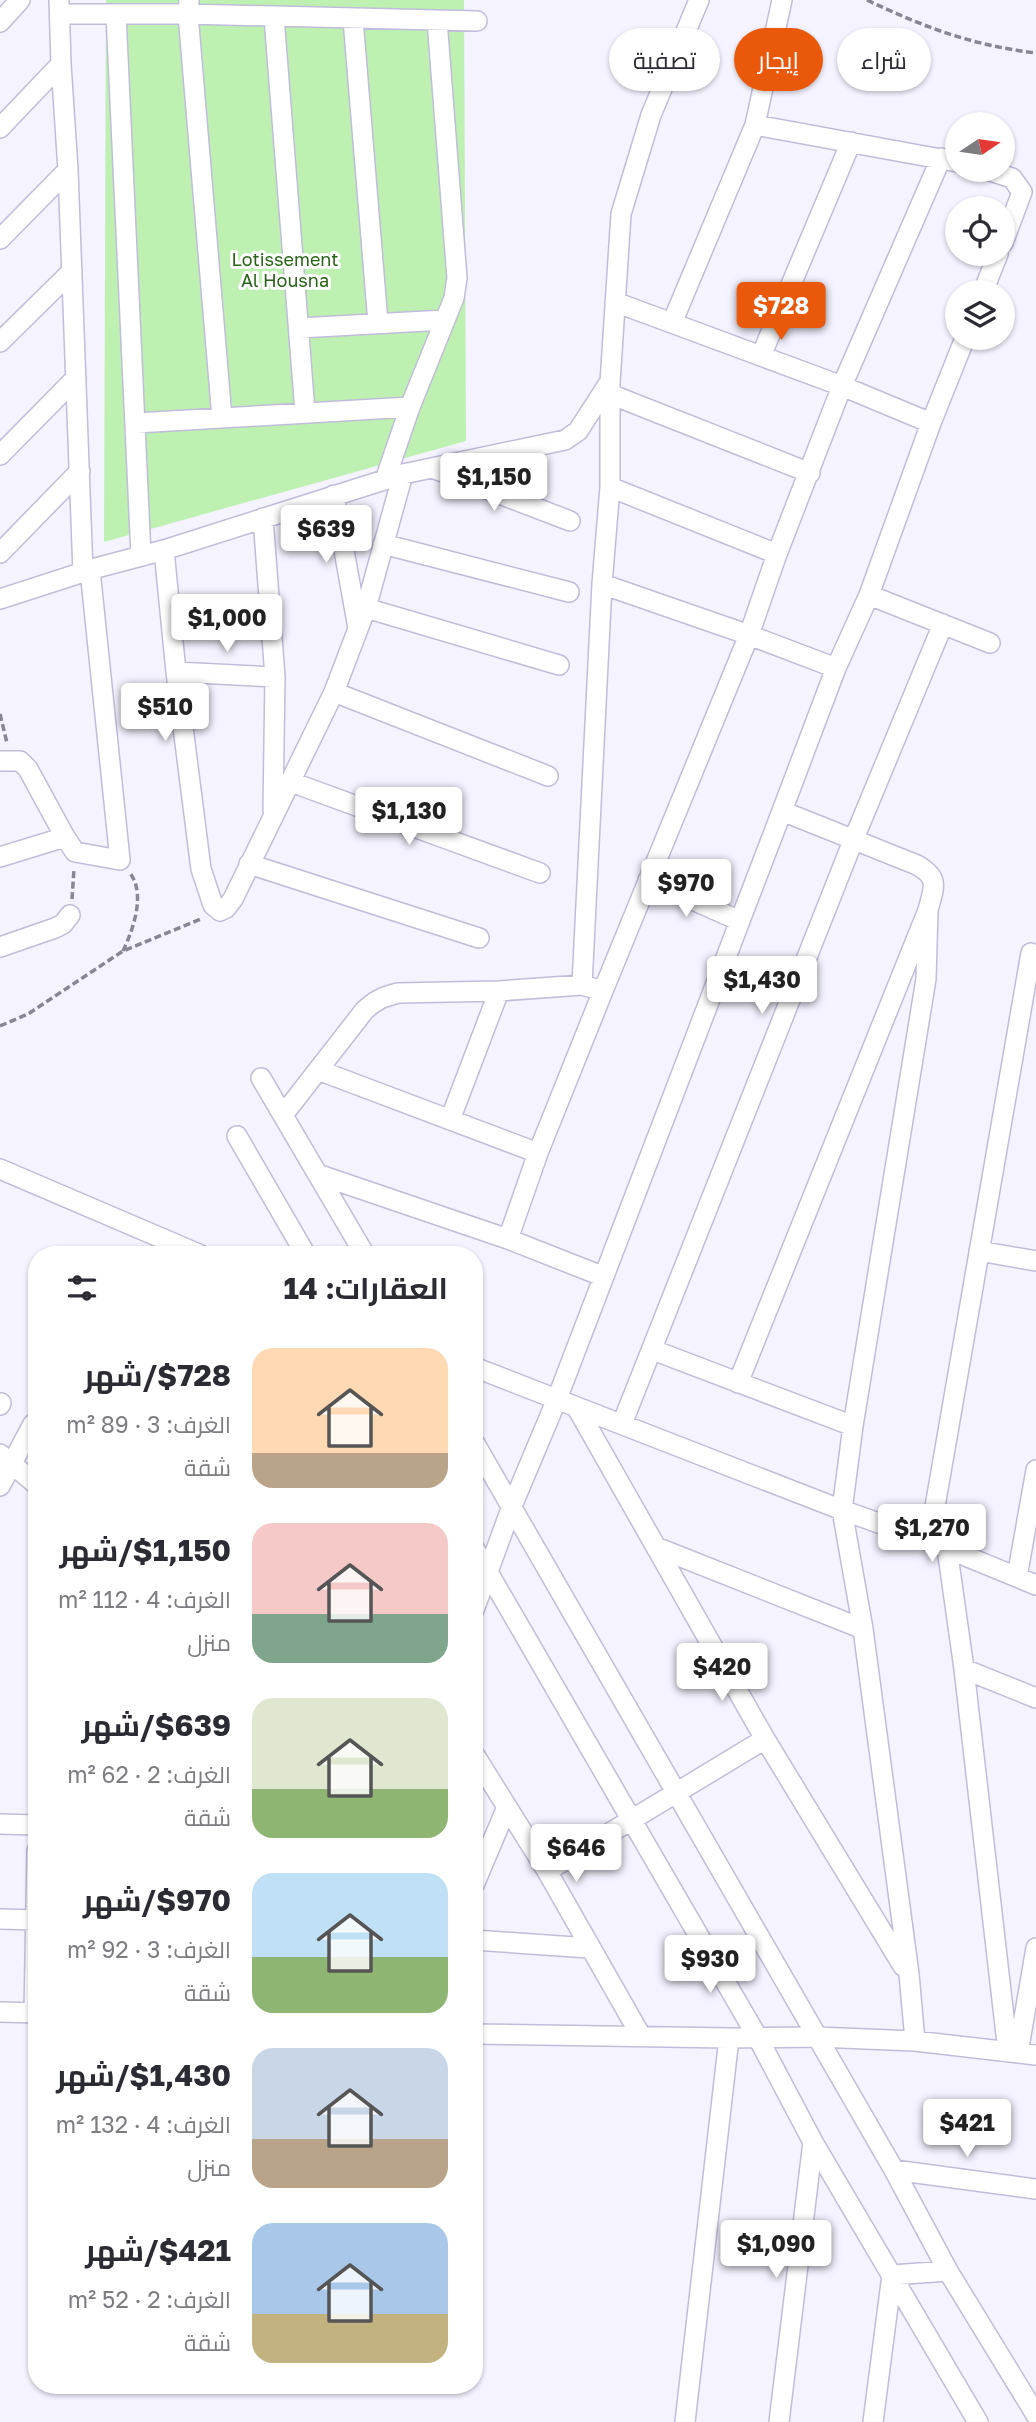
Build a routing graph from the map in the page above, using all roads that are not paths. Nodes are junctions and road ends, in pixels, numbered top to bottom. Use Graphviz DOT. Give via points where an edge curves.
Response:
graph roads {
  1 [pos="20,0"];
  2 [pos="699,0"];
  3 [pos="782,0"];
  4 [pos="59,7"];
  5 [pos="188,7"];
  6 [pos="116,14"];
  7 [pos="274,17"];
  8 [pos="353,19"];
  9 [pos="437,20"];
  10 [pos="477,21"];
  11 [pos="0,22"];
  12 [pos="61,64"];
  13 [pos="755,125"];
  14 [pos="0,128"];
  15 [pos="851,142"];
  16 [pos="945,159"];
  17 [pos="945,168"];
  18 [pos="68,170"];
  19 [pos="1015,182"];
  20 [pos="1015,211"];
  21 [pos="0,239"];
  22 [pos="72,271"];
  23 [pos="615,302"];
  24 [pos="445,320"];
  25 [pos="378,323"];
  26 [pos="672,323"];
  27 [pos="299,328"];
  28 [pos="0,342"];
  29 [pos="960,350"];
  30 [pos="761,356"];
  31 [pos="76,378"];
  32 [pos="842,386"];
  33 [pos="610,389"];
  34 [pos="410,407"];
  35 [pos="305,412"];
  36 [pos="222,418"];
  37 [pos="136,423"];
  38 [pos="931,423"];
  39 [pos="0,455"];
  40 [pos="432,467"];
  41 [pos="80,471"];
  42 [pos="810,473"];
  43 [pos="394,477"];
  44 [pos="610,487"];
  45 [pos="334,495"];
  46 [pos="264,518"];
  47 [pos="570,521"];
  48 [pos="383,544"];
  49 [pos="164,550"];
  50 [pos="0,553"];
  51 [pos="777,554"];
  52 [pos="141,556"];
  53 [pos="87,571"];
  54 [pos="602,584"];
  55 [pos="569,592"];
  56 [pos="869,595"];
  57 [pos="0,599"];
  58 [pos="366,608"];
  59 [pos="943,624"];
  60 [pos="358,629"];
  61 [pos="749,635"];
  62 [pos="990,643"];
  63 [pos="559,665"];
  64 [pos="835,668"];
  65 [pos="176,671"];
  66 [pos="275,677"];
  67 [pos="334,692"];
  68 [pos="5,760"];
  69 [pos="548,776"];
  70 [pos="291,782"];
  71 [pos="782,811"];
  72 [pos="273,814"];
  73 [pos="853,841"];
  74 [pos="70,845"];
  75 [pos="0,857"];
  76 [pos="249,864"];
  77 [pos="540,873"];
  78 [pos="648,880"];
  79 [pos="929,910"];
  80 [pos="71,915"];
  81 [pos="740,921"];
  82 [pos="480,938"];
  83 [pos="0,947"];
  84 [pos="1031,953"];
  85 [pos="1031,983"];
  86 [pos="582,985"];
  87 [pos="499,991"];
  88 [pos="603,991"];
  89 [pos="318,1070"];
  90 [pos="261,1078"];
  91 [pos="283,1115"];
  92 [pos="450,1120"];
  93 [pos="237,1136"];
  94 [pos="538,1153"];
  95 [pos="0,1169"];
  96 [pos="320,1175"];
  97 [pos="508,1239"];
  98 [pos="180,1246"];
  99 [pos="301,1246"];
  100 [pos="360,1246"];
  101 [pos="979,1251"];
  102 [pos="1036,1261"];
  103 [pos="602,1276"];
  104 [pos="653,1350"];
  105 [pos="483,1370"];
  106 [pos="738,1383"];
  107 [pos="557,1399"];
  108 [pos="577,1408"];
  109 [pos="622,1424"];
  110 [pos="853,1426"];
  111 [pos="28,1430"];
  112 [pos="483,1458"];
  113 [pos="6,1459"];
  114 [pos="1036,1470"];
  115 [pos="28,1477"];
  116 [pos="0,1486"];
  117 [pos="512,1506"];
  118 [pos="842,1510"];
  119 [pos="929,1541"];
  120 [pos="656,1547"];
  121 [pos="947,1548"];
  122 [pos="483,1563"];
  123 [pos="488,1572"];
  124 [pos="1017,1577"];
  125 [pos="483,1585"];
  126 [pos="1036,1585"];
  127 [pos="863,1629"];
  128 [pos="964,1669"];
  129 [pos="1036,1698"];
  130 [pos="765,1739"];
  131 [pos="483,1768"];
  132 [pos="676,1793"];
  133 [pos="507,1807"];
  134 [pos="631,1818"];
  135 [pos="0,1824"];
  136 [pos="28,1825"];
  137 [pos="483,1864"];
  138 [pos="547,1871"];
  139 [pos="0,1919"];
  140 [pos="28,1920"];
  141 [pos="483,1941"];
  142 [pos="589,1948"];
  143 [pos="1036,1948"];
  144 [pos="909,1974"];
  145 [pos="0,2012"];
  146 [pos="28,2013"];
  147 [pos="483,2034"];
  148 [pos="641,2036"];
  149 [pos="817,2037"];
  150 [pos="729,2038"];
  151 [pos="758,2038"];
  152 [pos="915,2041"];
  153 [pos="1021,2053"];
  154 [pos="813,2142"];
  155 [pos="894,2170"];
  156 [pos="1036,2189"];
  157 [pos="948,2271"];
  158 [pos="892,2275"];
  159 [pos="1036,2415"];
  160 [pos="685,2422"];
  161 [pos="779,2422"];
  162 [pos="873,2422"];
  163 [pos="978,2422"];
  1 -- 11 [label="street"];
  2 -- 23 [label="street" via="626,194"];
  3 -- 13 [label="street"];
  4 -- 6 [label="street"];
  4 -- 12 [label="street"];
  5 -- 6 [label="street"];
  5 -- 7 [label="street"];
  5 -- 36 [label="street"];
  6 -- 37 [label="street"];
  7 -- 8 [label="street"];
  7 -- 27 [label="street"];
  8 -- 9 [label="street"];
  8 -- 25 [label="street"];
  9 -- 10 [label="street"];
  9 -- 24 [label="street" via="457,267 454,298"];
  12 -- 14 [label="street"];
  12 -- 18 [label="street"];
  13 -- 15 [label="street"];
  13 -- 26 [label="street"];
  15 -- 16 [label="street"];
  15 -- 30 [label="street"];
  17 -- 32 [label="street"];
  18 -- 21 [label="street"];
  18 -- 22 [label="street"];
  19 -- 20 [label="street" via="1022,192"];
  22 -- 28 [label="street"];
  22 -- 31 [label="street"];
  23 -- 26 [label="street"];
  23 -- 33 [label="street"];
  24 -- 25 [label="street"];
  24 -- 34 [label="street"];
  25 -- 27 [label="street"];
  26 -- 30 [label="street"];
  27 -- 35 [label="street"];
  29 -- 38 [label="street"];
  30 -- 32 [label="street"];
  31 -- 39 [label="street"];
  31 -- 41 [label="street"];
  32 -- 38 [label="street"];
  32 -- 42 [label="street"];
  33 -- 40 [label="street" via="578,431 565,440"];
  33 -- 42 [label="street"];
  33 -- 44 [label="street"];
  34 -- 35 [label="street"];
  34 -- 43 [label="street"];
  35 -- 36 [label="street"];
  36 -- 37 [label="street"];
  37 -- 52 [label="street"];
  38 -- 56 [label="street"];
  40 -- 43 [label="street"];
  40 -- 47 [label="street"];
  41 -- 50 [label="street"];
  41 -- 53 [label="street"];
  42 -- 51 [label="street"];
  43 -- 45 [label="street"];
  43 -- 48 [label="street"];
  44 -- 51 [label="street"];
  44 -- 54 [label="street"];
  45 -- 46 [label="street"];
  45 -- 60 [label="street"];
  46 -- 49 [label="street"];
  46 -- 66 [label="street"];
  48 -- 55 [label="street"];
  48 -- 58 [label="street"];
  49 -- 52 [label="street"];
  49 -- 65 [label="street"];
  51 -- 61 [label="street"];
  52 -- 53 [label="street"];
  53 -- 57 [label="street"];
  53 -- 74 [label="street" via="120,860"];
  54 -- 61 [label="street"];
  54 -- 86 [label="street"];
  56 -- 59 [label="street"];
  56 -- 64 [label="street"];
  58 -- 60 [label="street"];
  58 -- 63 [label="street"];
  59 -- 62 [label="street"];
  59 -- 73 [label="street"];
  60 -- 67 [label="street"];
  61 -- 64 [label="street"];
  61 -- 78 [label="street"];
  64 -- 71 [label="street"];
  65 -- 66 [label="street"];
  65 -- 76 [label="street" via="201,869 213,905 220,911 233,899"];
  66 -- 72 [label="street"];
  67 -- 69 [label="street"];
  67 -- 70 [label="street"];
  68 -- 74 [label="street" via="20,761 28,769"];
  70 -- 72 [label="street"];
  70 -- 77 [label="street"];
  71 -- 73 [label="street"];
  71 -- 81 [label="street"];
  72 -- 76 [label="street"];
  73 -- 79 [label="street" via="930,872 934,883"];
  73 -- 104 [label="street"];
  74 -- 75 [label="street"];
  76 -- 82 [label="street"];
  78 -- 81 [label="street"];
  78 -- 88 [label="street"];
  79 -- 106 [label="street"];
  79 -- 110 [label="street" via="926,979"];
  80 -- 83 [label="street" via="55,929"];
  81 -- 103 [label="street"];
  84 -- 85 [label="street"];
  85 -- 101 [label="street"];
  86 -- 87 [label="street"];
  86 -- 88 [label="street"];
  87 -- 89 [label="street" via="383,997 364,1012"];
  87 -- 92 [label="street"];
  88 -- 94 [label="street"];
  89 -- 91 [label="street"];
  89 -- 92 [label="street"];
  90 -- 91 [label="street"];
  91 -- 96 [label="street"];
  92 -- 94 [label="street"];
  93 -- 99 [label="street"];
  94 -- 97 [label="street"];
  95 -- 98 [label="street"];
  96 -- 97 [label="street"];
  96 -- 100 [label="street"];
  97 -- 103 [label="street"];
  101 -- 102 [label="street"];
  101 -- 119 [label="street"];
  103 -- 107 [label="street"];
  104 -- 106 [label="street"];
  104 -- 109 [label="street"];
  105 -- 107 [label="street"];
  106 -- 110 [label="street"];
  107 -- 108 [label="street"];
  107 -- 117 [label="street"];
  108 -- 109 [label="street"];
  108 -- 120 [label="street"];
  109 -- 118 [label="street"];
  110 -- 118 [label="street"];
  111 -- 113 [label="street"];
  112 -- 117 [label="street"];
  113 -- 115 [label="street"];
  113 -- 116 [label="street"];
  114 -- 124 [label="street"];
  117 -- 123 [label="street"];
  117 -- 132 [label="street"];
  118 -- 119 [label="street"];
  118 -- 127 [label="street"];
  119 -- 121 [label="street"];
  120 -- 127 [label="street"];
  120 -- 130 [label="street"];
  121 -- 124 [label="street"];
  121 -- 128 [label="street"];
  122 -- 123 [label="street"];
  123 -- 125 [label="street"];
  123 -- 134 [label="street"];
  124 -- 126 [label="street"];
  127 -- 144 [label="street"];
  128 -- 129 [label="street"];
  128 -- 153 [label="street"];
  130 -- 132 [label="street"];
  130 -- 144 [label="street"];
  131 -- 133 [label="street"];
  132 -- 134 [label="street"];
  132 -- 149 [label="street"];
  133 -- 137 [label="street"];
  133 -- 138 [label="street"];
  134 -- 138 [label="street"];
  134 -- 151 [label="street"];
  135 -- 136 [label="street"];
  138 -- 142 [label="street"];
  139 -- 140 [label="street"];
  141 -- 142 [label="street"];
  142 -- 148 [label="street"];
  143 -- 153 [label="street"];
  144 -- 152 [label="street"];
  145 -- 146 [label="street"];
  147 -- 148 [label="street"];
  148 -- 150 [label="street"];
  149 -- 151 [label="street"];
  149 -- 152 [label="street"];
  149 -- 155 [label="street"];
  150 -- 151 [label="street"];
  150 -- 160 [label="street"];
  151 -- 154 [label="street"];
  152 -- 153 [label="street"];
  154 -- 158 [label="street"];
  154 -- 161 [label="street"];
  155 -- 156 [label="street"];
  155 -- 157 [label="street"];
  157 -- 158 [label="street"];
  157 -- 159 [label="street"];
  158 -- 162 [label="street"];
  158 -- 163 [label="street"];
}
